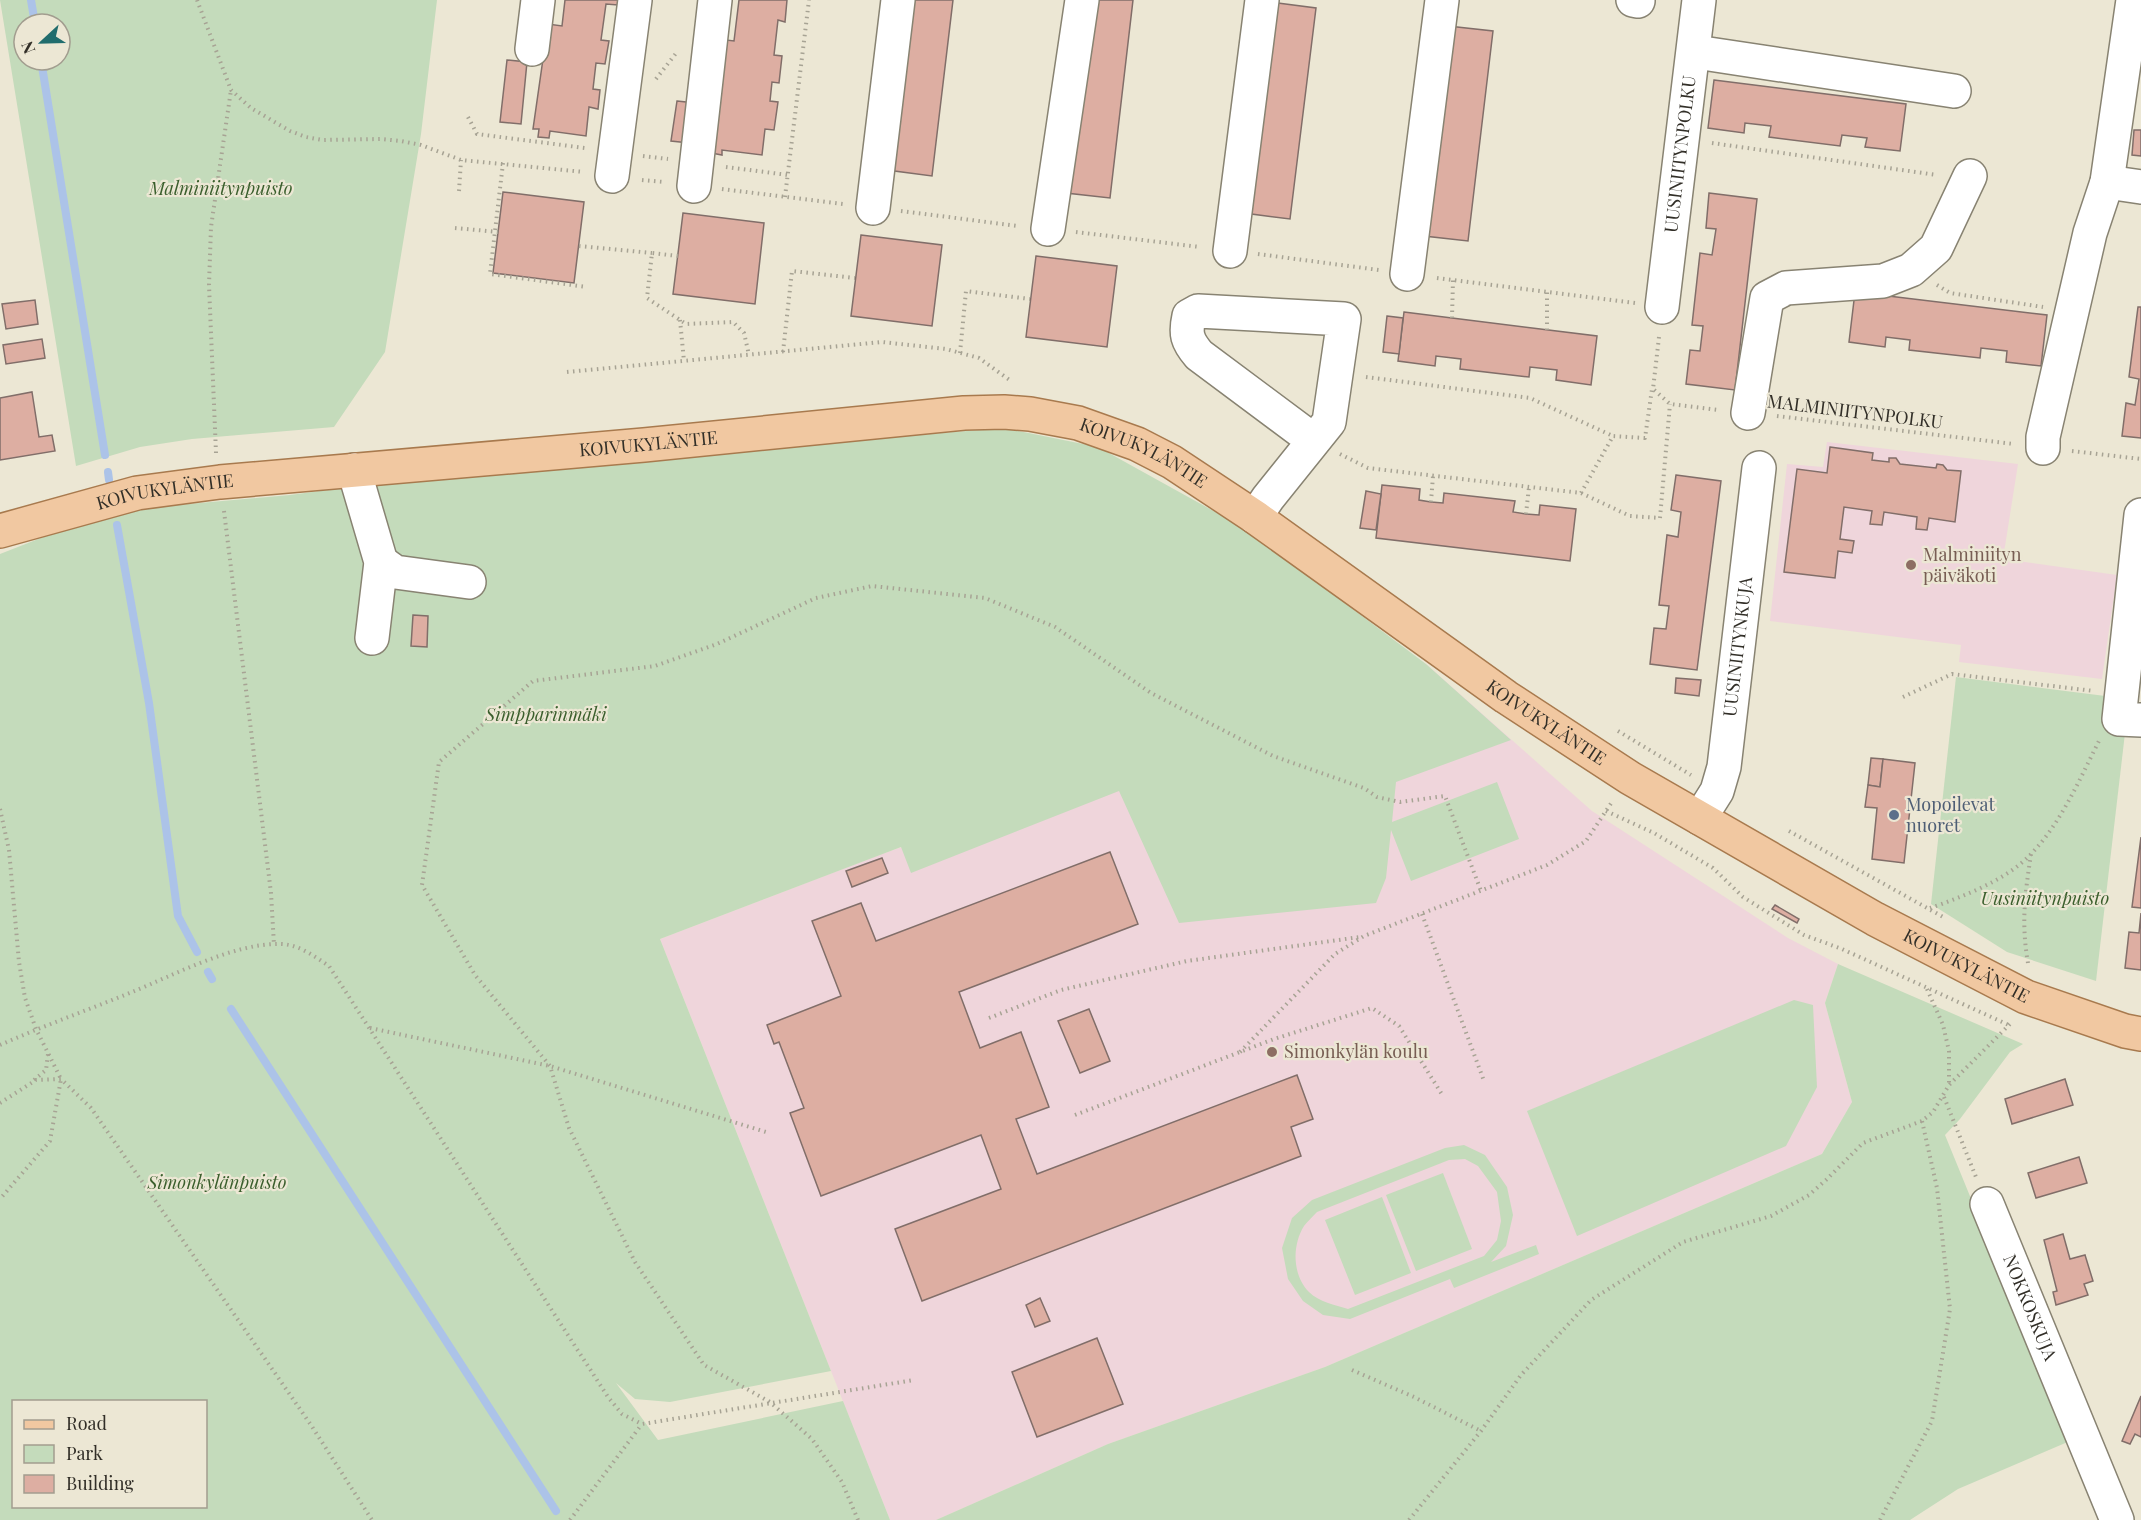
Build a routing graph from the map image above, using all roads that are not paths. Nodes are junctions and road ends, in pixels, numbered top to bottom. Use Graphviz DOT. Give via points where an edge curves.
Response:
graph roads {
  1 [pos="538,0"];
  2 [pos="635,0"];
  3 [pos="715,0"];
  4 [pos="898,0"];
  5 [pos="1082,0"];
  6 [pos="1262,0"];
  7 [pos="1442,0"];
  8 [pos="1633,0"];
  9 [pos="1699,0"];
  10 [pos="2133,0"];
  11 [pos="1638,1"];
  12 [pos="532,49"];
  13 [pos="1709,54"];
  14 [pos="1954,91"];
  15 [pos="612,176"];
  16 [pos="1955,176"];
  17 [pos="2107,182"];
  18 [pos="694,186"];
  19 [pos="2141,187"];
  20 [pos="873,208"];
  21 [pos="1048,229"];
  22 [pos="1230,251"];
  23 [pos="1407,274"];
  24 [pos="1662,307"];
  25 [pos="1748,413"];
  26 [pos="1313,440"];
  27 [pos="2043,448"];
  28 [pos="1759,468"];
  29 [pos="354,470"];
  30 [pos="2141,515"];
  31 [pos="1256,517"];
  32 [pos="0,531"];
  33 [pos="381,562"];
  34 [pos="469,582"];
  35 [pos="372,638"];
  36 [pos="2127,711"];
  37 [pos="1700,818"];
  38 [pos="2141,1034"];
  39 [pos="1987,1204"];
  40 [pos="2117,1520"];
  1 -- 12 [label="street"];
  2 -- 15 [label="street"];
  3 -- 18 [label="street"];
  4 -- 20 [label="street"];
  5 -- 21 [label="street"];
  6 -- 22 [label="street"];
  7 -- 23 [label="street"];
  8 -- 11 [label="street"];
  9 -- 24 [label="street, UUSINIITYNPOLKU"];
  10 -- 17 [label="street"];
  13 -- 14 [label="street"];
  16 -- 25 [label="street" via="1936,248 1911,270 1883,281 1786,288 1767,298"];
  17 -- 19 [label="street"];
  17 -- 27 [label="street" via="2090,233"];
  26 -- 26 [label="street" via="1329,422 1344,319 1198,311 1189,316 1189,343 1199,355"];
  26 -- 31 [label="street"];
  28 -- 37 [label="street, UUSINIITYNKUJA" via="1724,767 1717,790"];
  29 -- 31 [label="main road, KOIVUKYLÄNTIE" via="1004,412 1078,423 1137,444"];
  29 -- 32 [label="main road, KOIVUKYLÄNTIE" via="218,460 137,493"];
  29 -- 33 [label="street"];
  30 -- 36 [label="street"];
  31 -- 37 [label="main road, KOIVUKYLÄNTIE" via="1506,697 1630,778"];
  33 -- 34 [label="street" via="395,572"];
  33 -- 35 [label="street"];
  37 -- 38 [label="main road, KOIVUKYLÄNTIE" via="1875,919 2026,997"];
  39 -- 40 [label="street, NOKKOSKUJA"];
}
